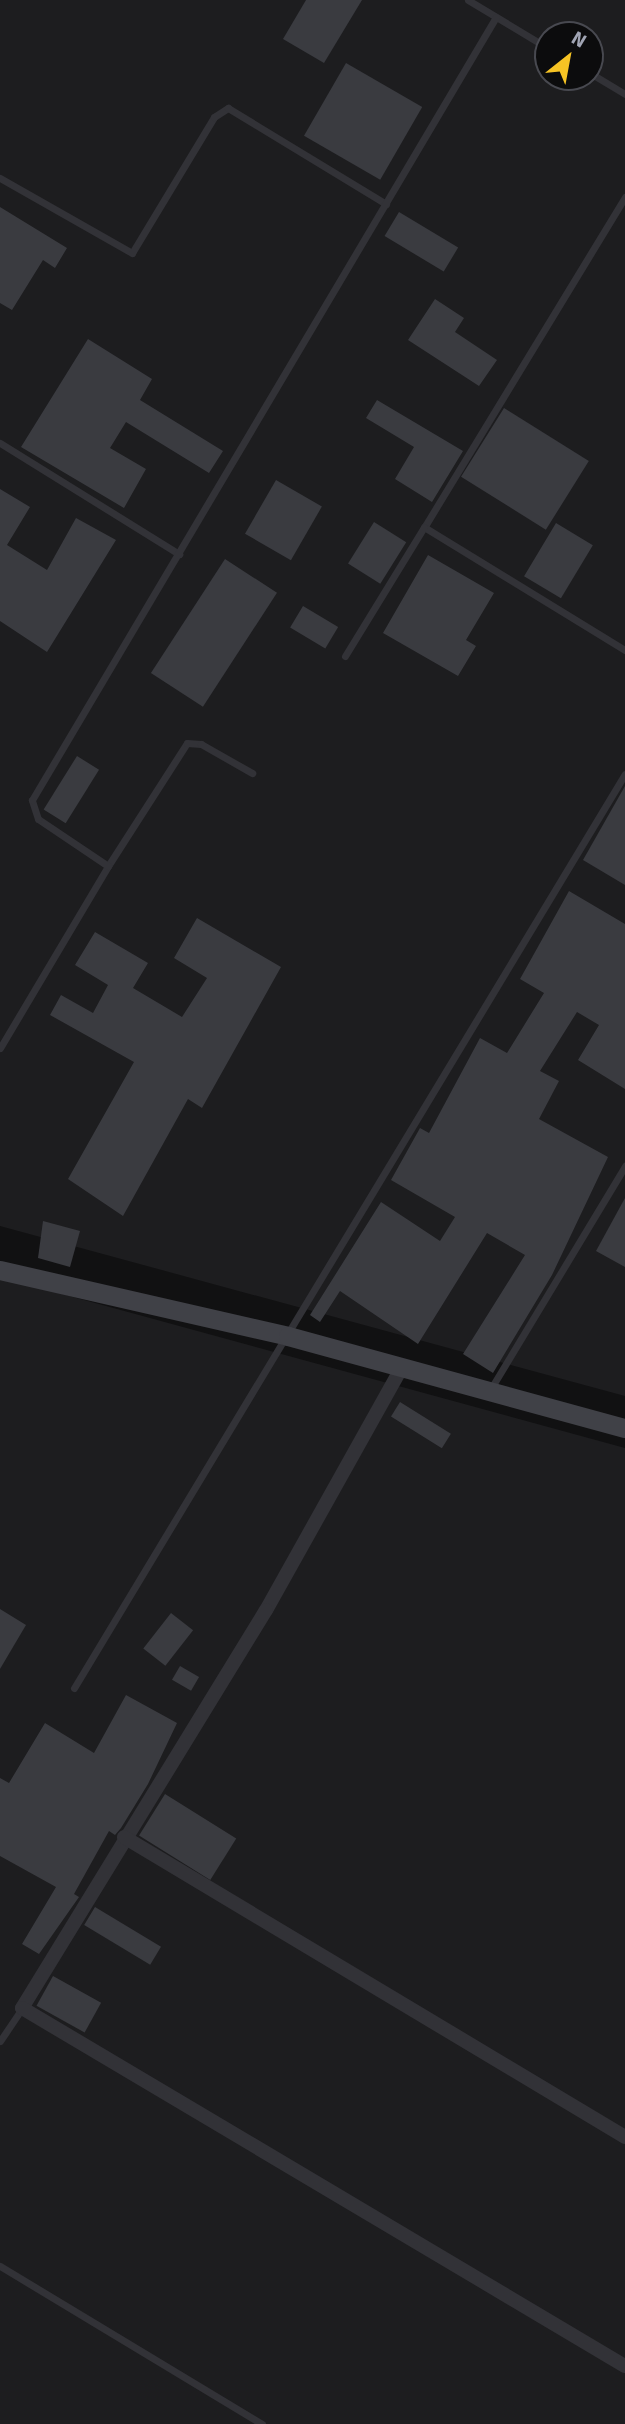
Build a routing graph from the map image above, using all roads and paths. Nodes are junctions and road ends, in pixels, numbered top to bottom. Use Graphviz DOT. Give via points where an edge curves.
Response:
graph roads {
  1 [pos="468,0"];
  2 [pos="496,17"];
  3 [pos="534,40"];
  4 [pos="604,81"];
  5 [pos="625,94"];
  6 [pos="0,178"];
  7 [pos="625,197"];
  8 [pos="386,204"];
  9 [pos="0,443"];
  10 [pos="424,527"];
  11 [pos="179,554"];
  12 [pos="625,650"];
  13 [pos="345,656"];
  14 [pos="252,773"];
  15 [pos="625,774"];
  16 [pos="108,866"];
  17 [pos="0,1048"];
  18 [pos="625,1166"];
  19 [pos="0,1270"];
  20 [pos="288,1336"];
  21 [pos="402,1367"];
  22 [pos="490,1391"];
  23 [pos="625,1428"];
  24 [pos="74,1688"];
  25 [pos="124,1837"];
  26 [pos="22,2008"];
  27 [pos="0,2041"];
  28 [pos="625,2137"];
  29 [pos="0,2266"];
  30 [pos="625,2366"];
  31 [pos="261,2424"];
  1 -- 2 [label="lane"];
  2 -- 3 [label="lane"];
  2 -- 8 [label="lane"];
  4 -- 5 [label="lane"];
  6 -- 8 [label="lane" via="132,253 214,117 228,108"];
  7 -- 10 [label="lane"];
  8 -- 11 [label="lane"];
  9 -- 11 [label="lane"];
  10 -- 12 [label="lane"];
  10 -- 13 [label="lane"];
  11 -- 16 [label="lane" via="32,800 38,819"];
  14 -- 16 [label="lane" via="201,744 187,743"];
  15 -- 20 [label="lane"];
  16 -- 17 [label="lane"];
  18 -- 22 [label="lane"];
  19 -- 20 [label="street"];
  20 -- 21 [label="street"];
  20 -- 24 [label="lane"];
  21 -- 22 [label="street"];
  21 -- 25 [label="street" via="266,1610"];
  22 -- 23 [label="street"];
  25 -- 26 [label="street"];
  25 -- 28 [label="street"];
  26 -- 27 [label="lane"];
  26 -- 30 [label="street"];
  29 -- 31 [label="lane"];
}
